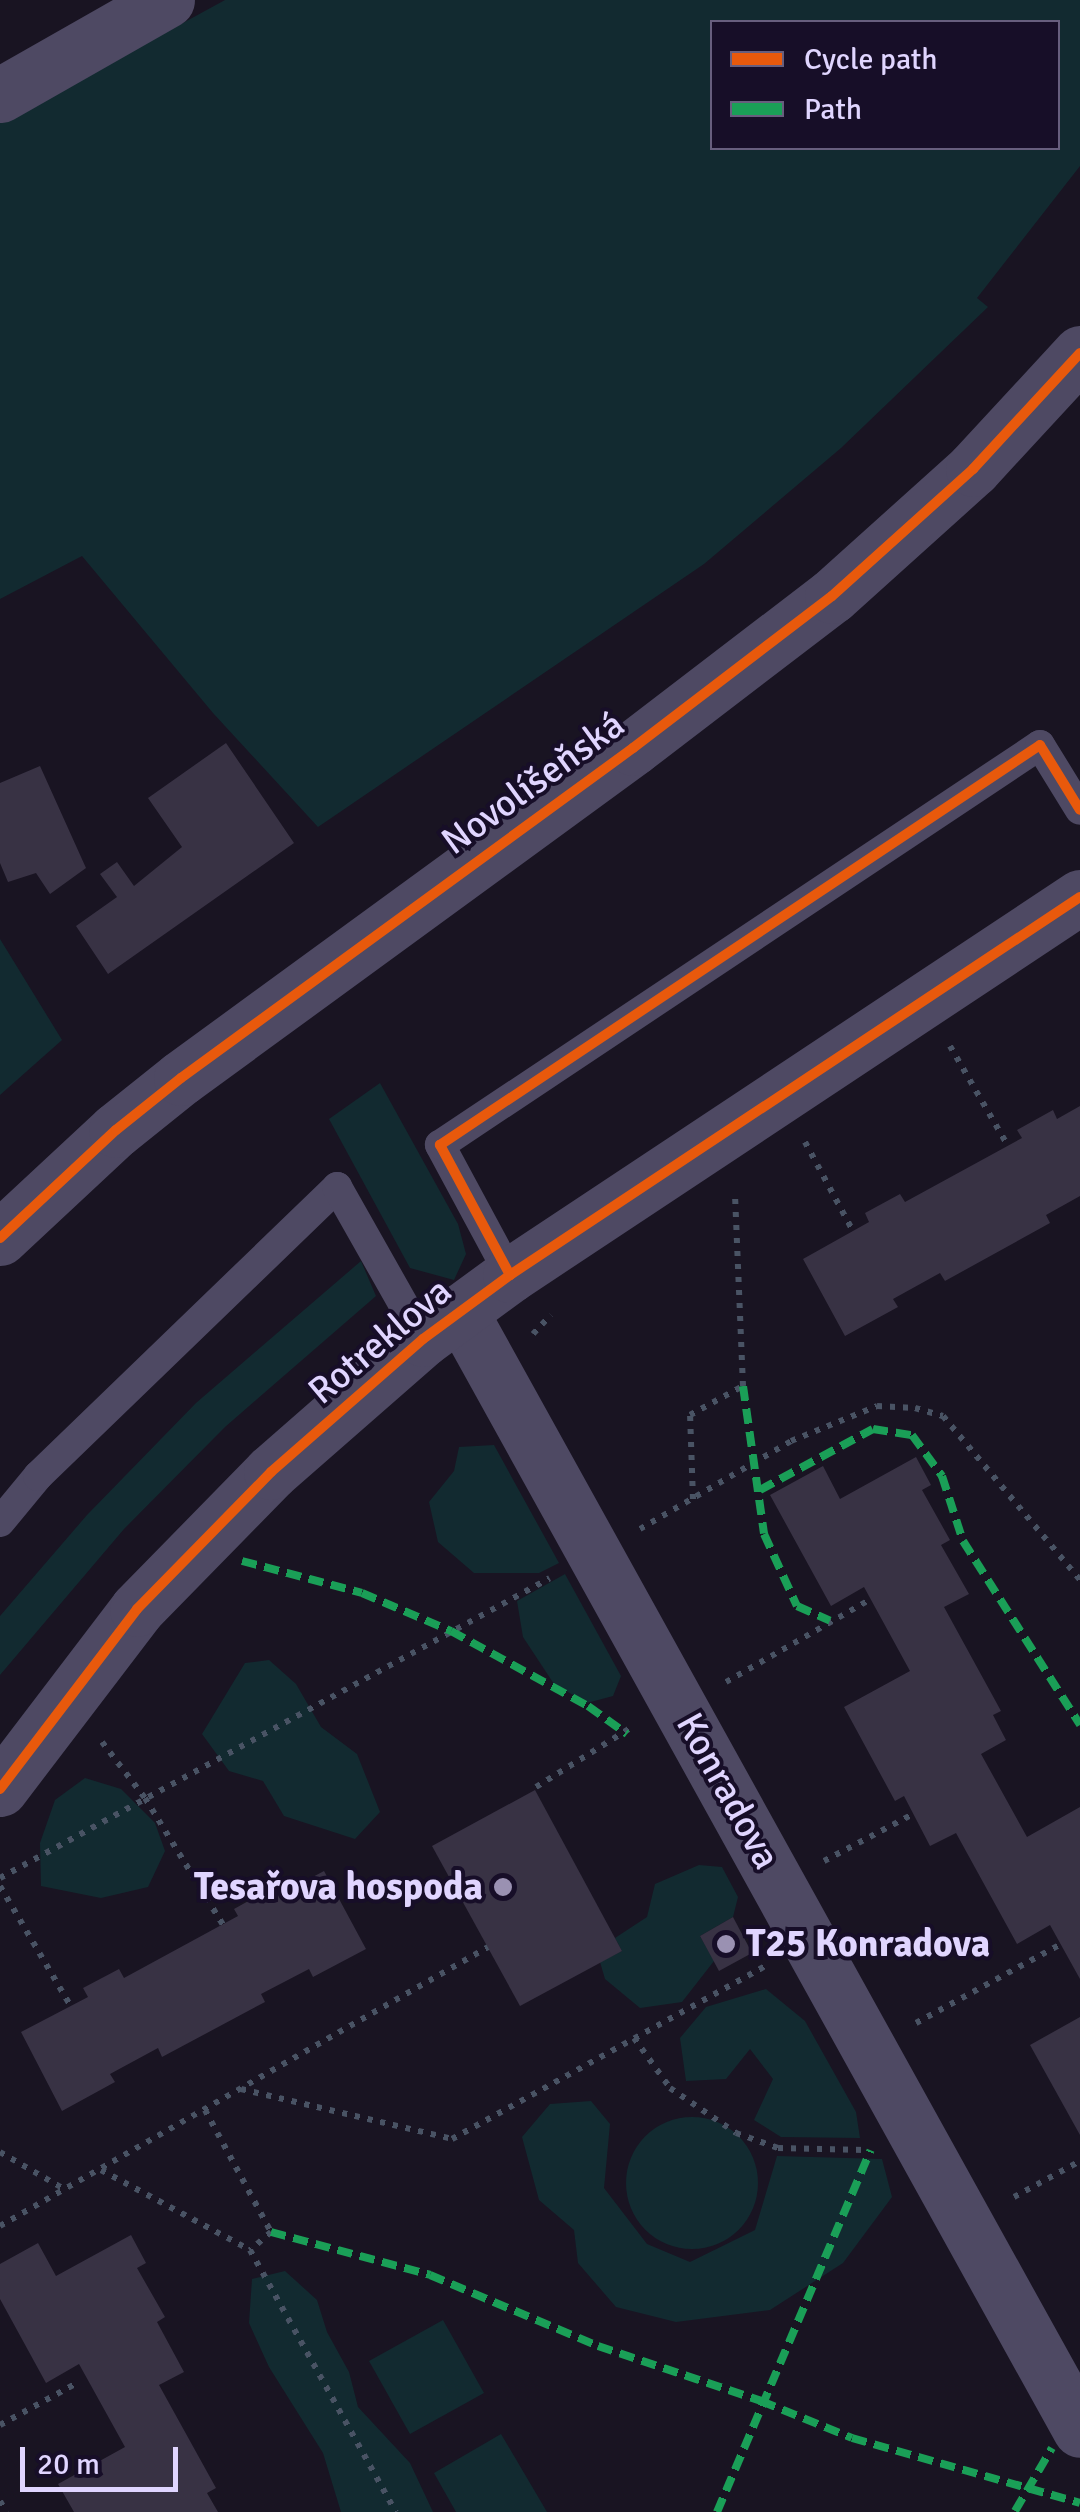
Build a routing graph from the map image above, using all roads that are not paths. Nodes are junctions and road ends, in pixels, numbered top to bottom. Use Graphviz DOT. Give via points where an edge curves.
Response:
graph roads {
  1 [pos="167,0"];
  2 [pos="0,94"];
  3 [pos="1080,353"];
  4 [pos="1080,810"];
  5 [pos="1080,897"];
  6 [pos="0,1238"];
  7 [pos="510,1275"];
  8 [pos="442,1325"];
  9 [pos="0,1522"];
  10 [pos="0,1789"];
  11 [pos="1080,2430"];
  1 -- 2 [label="street"];
  3 -- 6 [label="street, Novolíšeňská" via="973,469 832,596 180,1078"];
  4 -- 7 [label="lane" via="1040,744 440,1145"];
  5 -- 7 [label="street, Rotreklova"];
  7 -- 8 [label="street, Rotreklova"];
  8 -- 9 [label="lane" via="337,1187 38,1476"];
  8 -- 10 [label="street, Rotreklova" via="271,1472 138,1610"];
  8 -- 11 [label="street, Konradova" via="596,1553"];
}
